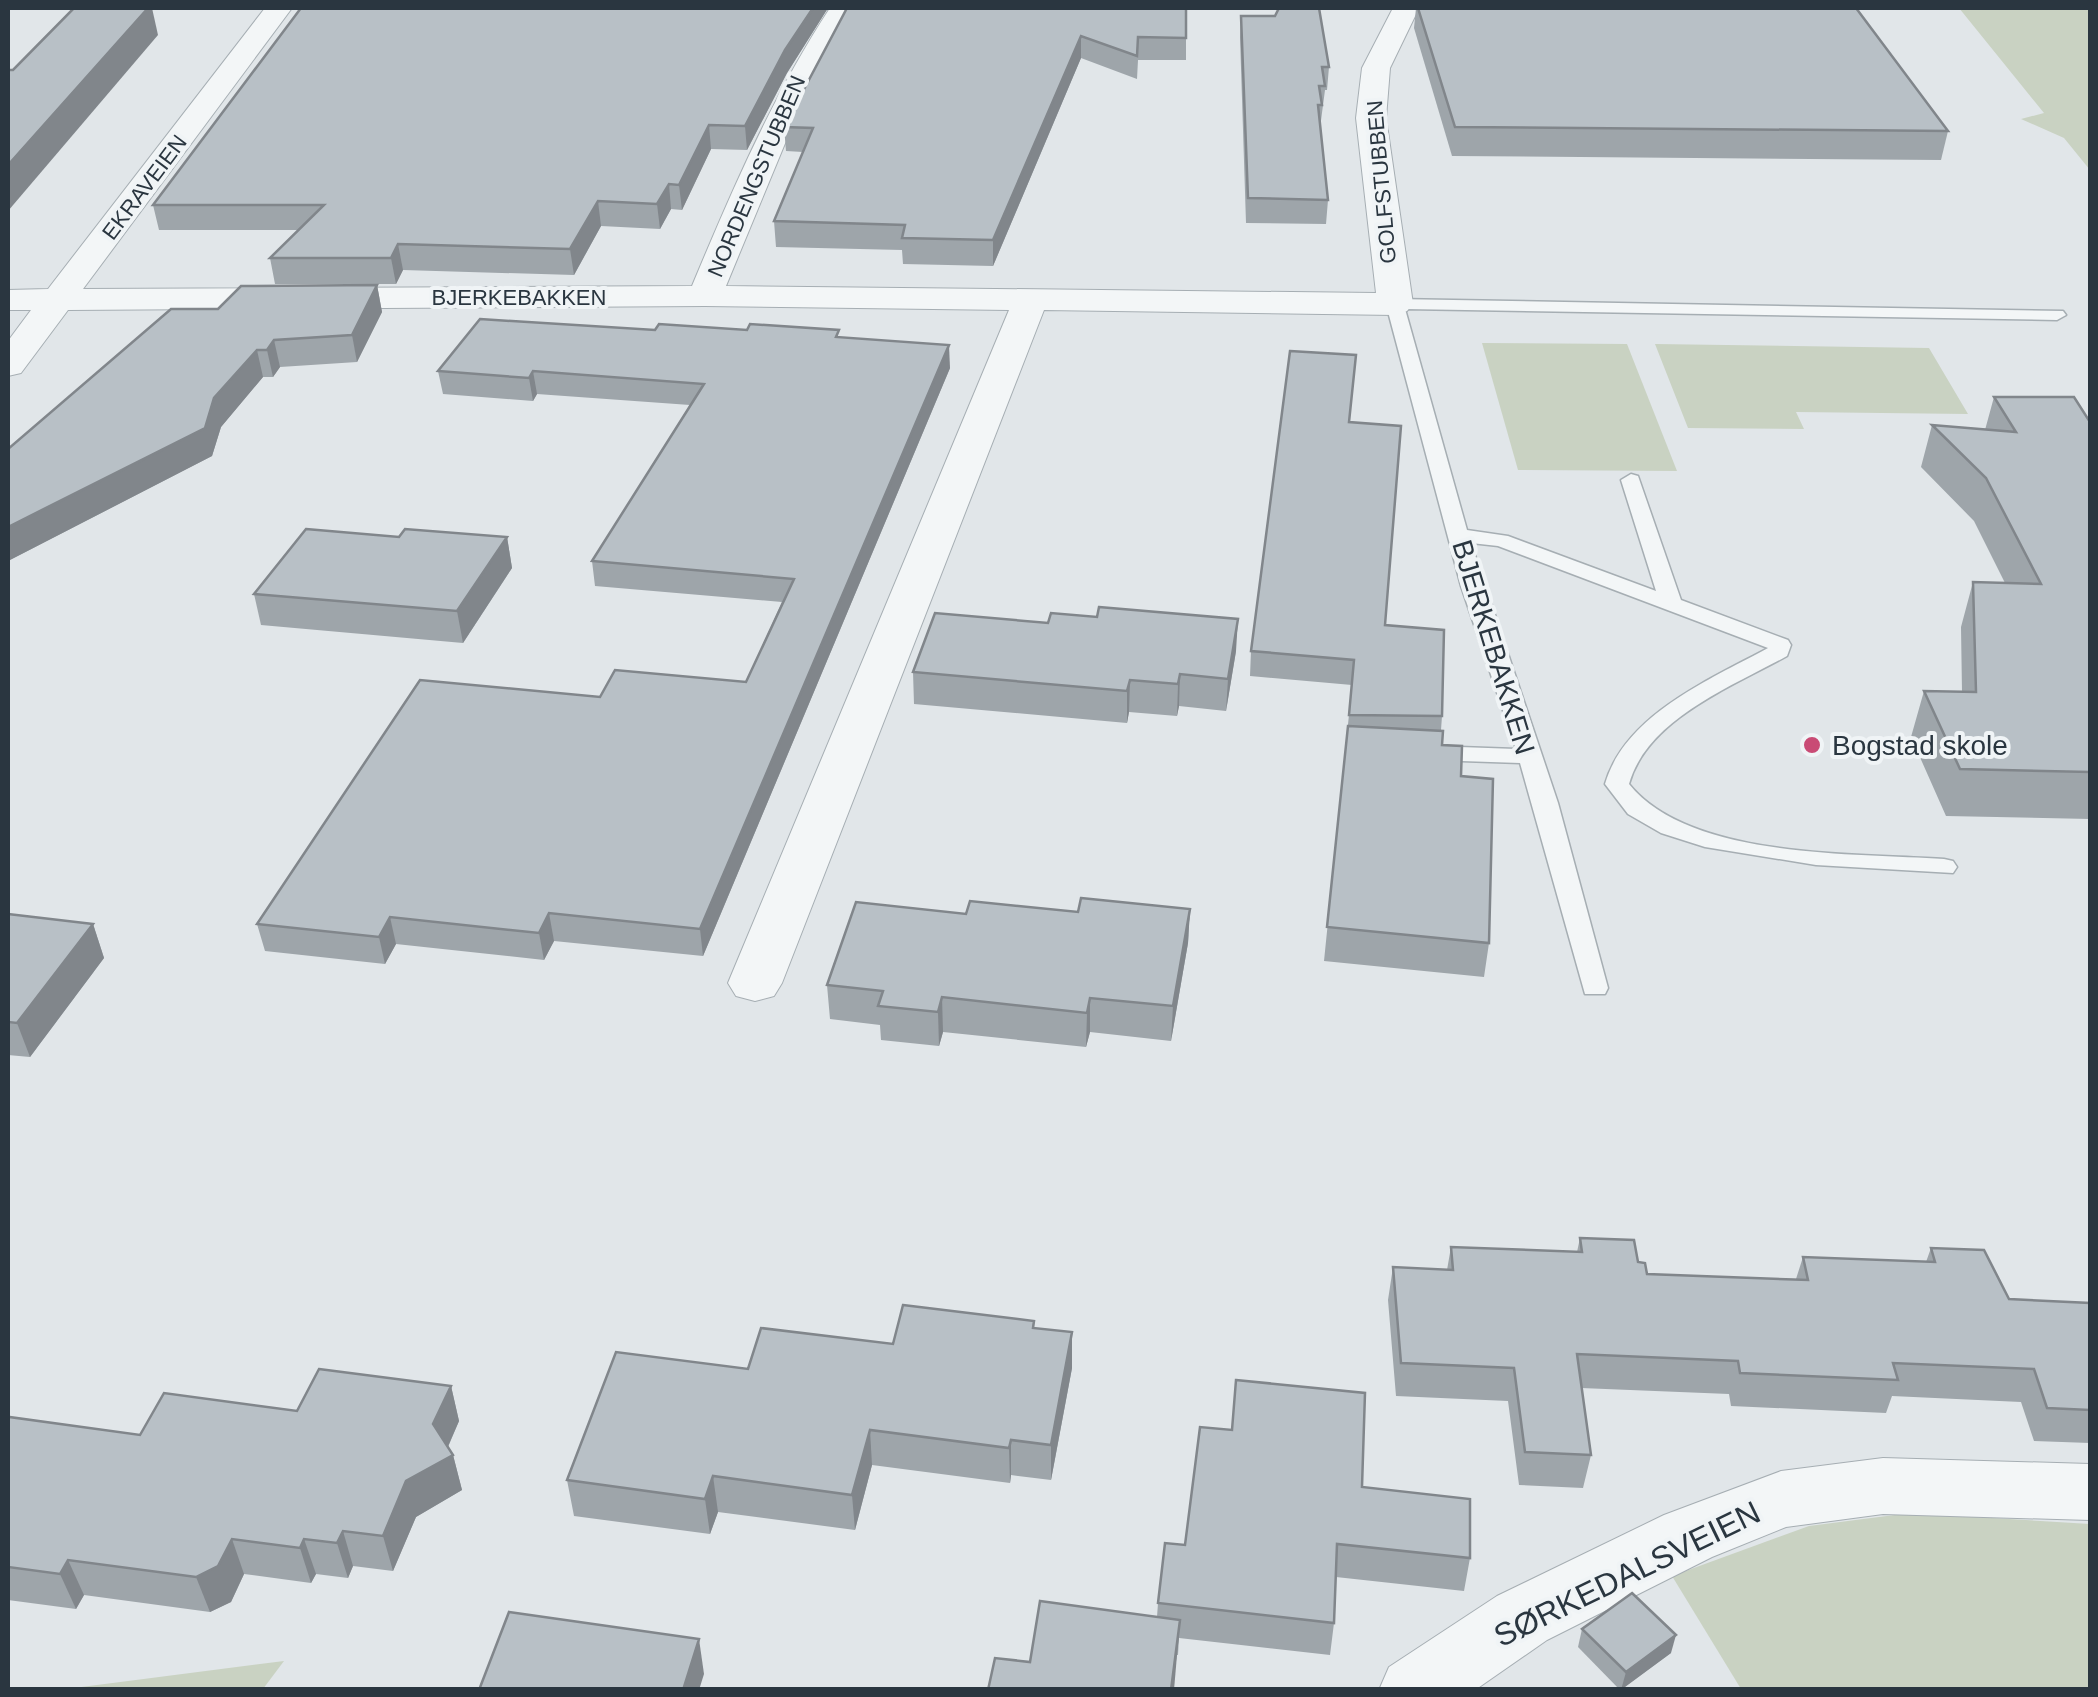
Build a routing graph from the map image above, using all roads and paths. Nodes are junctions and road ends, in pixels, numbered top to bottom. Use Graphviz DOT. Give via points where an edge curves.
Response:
graph roads {
  1 [pos="279,8"];
  2 [pos="843,8"];
  3 [pos="1406,8"];
  4 [pos="705,296"];
  5 [pos="8,300"];
  6 [pos="58,300"];
  7 [pos="1030,301"];
  8 [pos="1395,304"];
  9 [pos="2057,315"];
  10 [pos="8,366"];
  11 [pos="1631,480"];
  12 [pos="1460,536"];
  13 [pos="1670,602"];
  14 [pos="1410,752"];
  15 [pos="1527,756"];
  16 [pos="1944,867"];
  17 [pos="755,983"];
  18 [pos="1595,988"];
  19 [pos="2090,1492"];
  20 [pos="1415,1690"];
  1 -- 6 [label="street, EKRAVEIEN"];
  2 -- 4 [label="street, NORDENGSTUBBEN" via="778,115"];
  3 -- 8 [label="street, GOLFSTUBBEN" via="1376,68 1371,118"];
  4 -- 6 [label="street, BJERKEBAKKEN"];
  4 -- 7 [label="street, BJERKEBAKKEN"];
  5 -- 6 [label="street, BJERKEBAKKEN"];
  6 -- 10 [label="street, EKRAVEIEN"];
  7 -- 8 [label="street, BJERKEBAKKEN"];
  7 -- 17 [label="street"];
  8 -- 9 [label="lane, BJERKEBAKKEN"];
  8 -- 12 [label="lane, BJERKEBAKKEN"];
  11 -- 13 [label="lane"];
  12 -- 13 [label="lane" via="1501,540"];
  12 -- 15 [label="lane, BJERKEBAKKEN"];
  13 -- 16 [label="lane" via="1777,641 1779,651 1697,698 1635,746 1618,769 1617,784 1629,804 1667,829 1709,841"];
  14 -- 15 [label="lane"];
  15 -- 18 [label="lane, BJERKEBAKKEN" via="1546,802"];
  19 -- 20 [label="street, SØRKEDALSVEIEN" via="1883,1486 1781,1499 1688,1536 1522,1618"];
}
